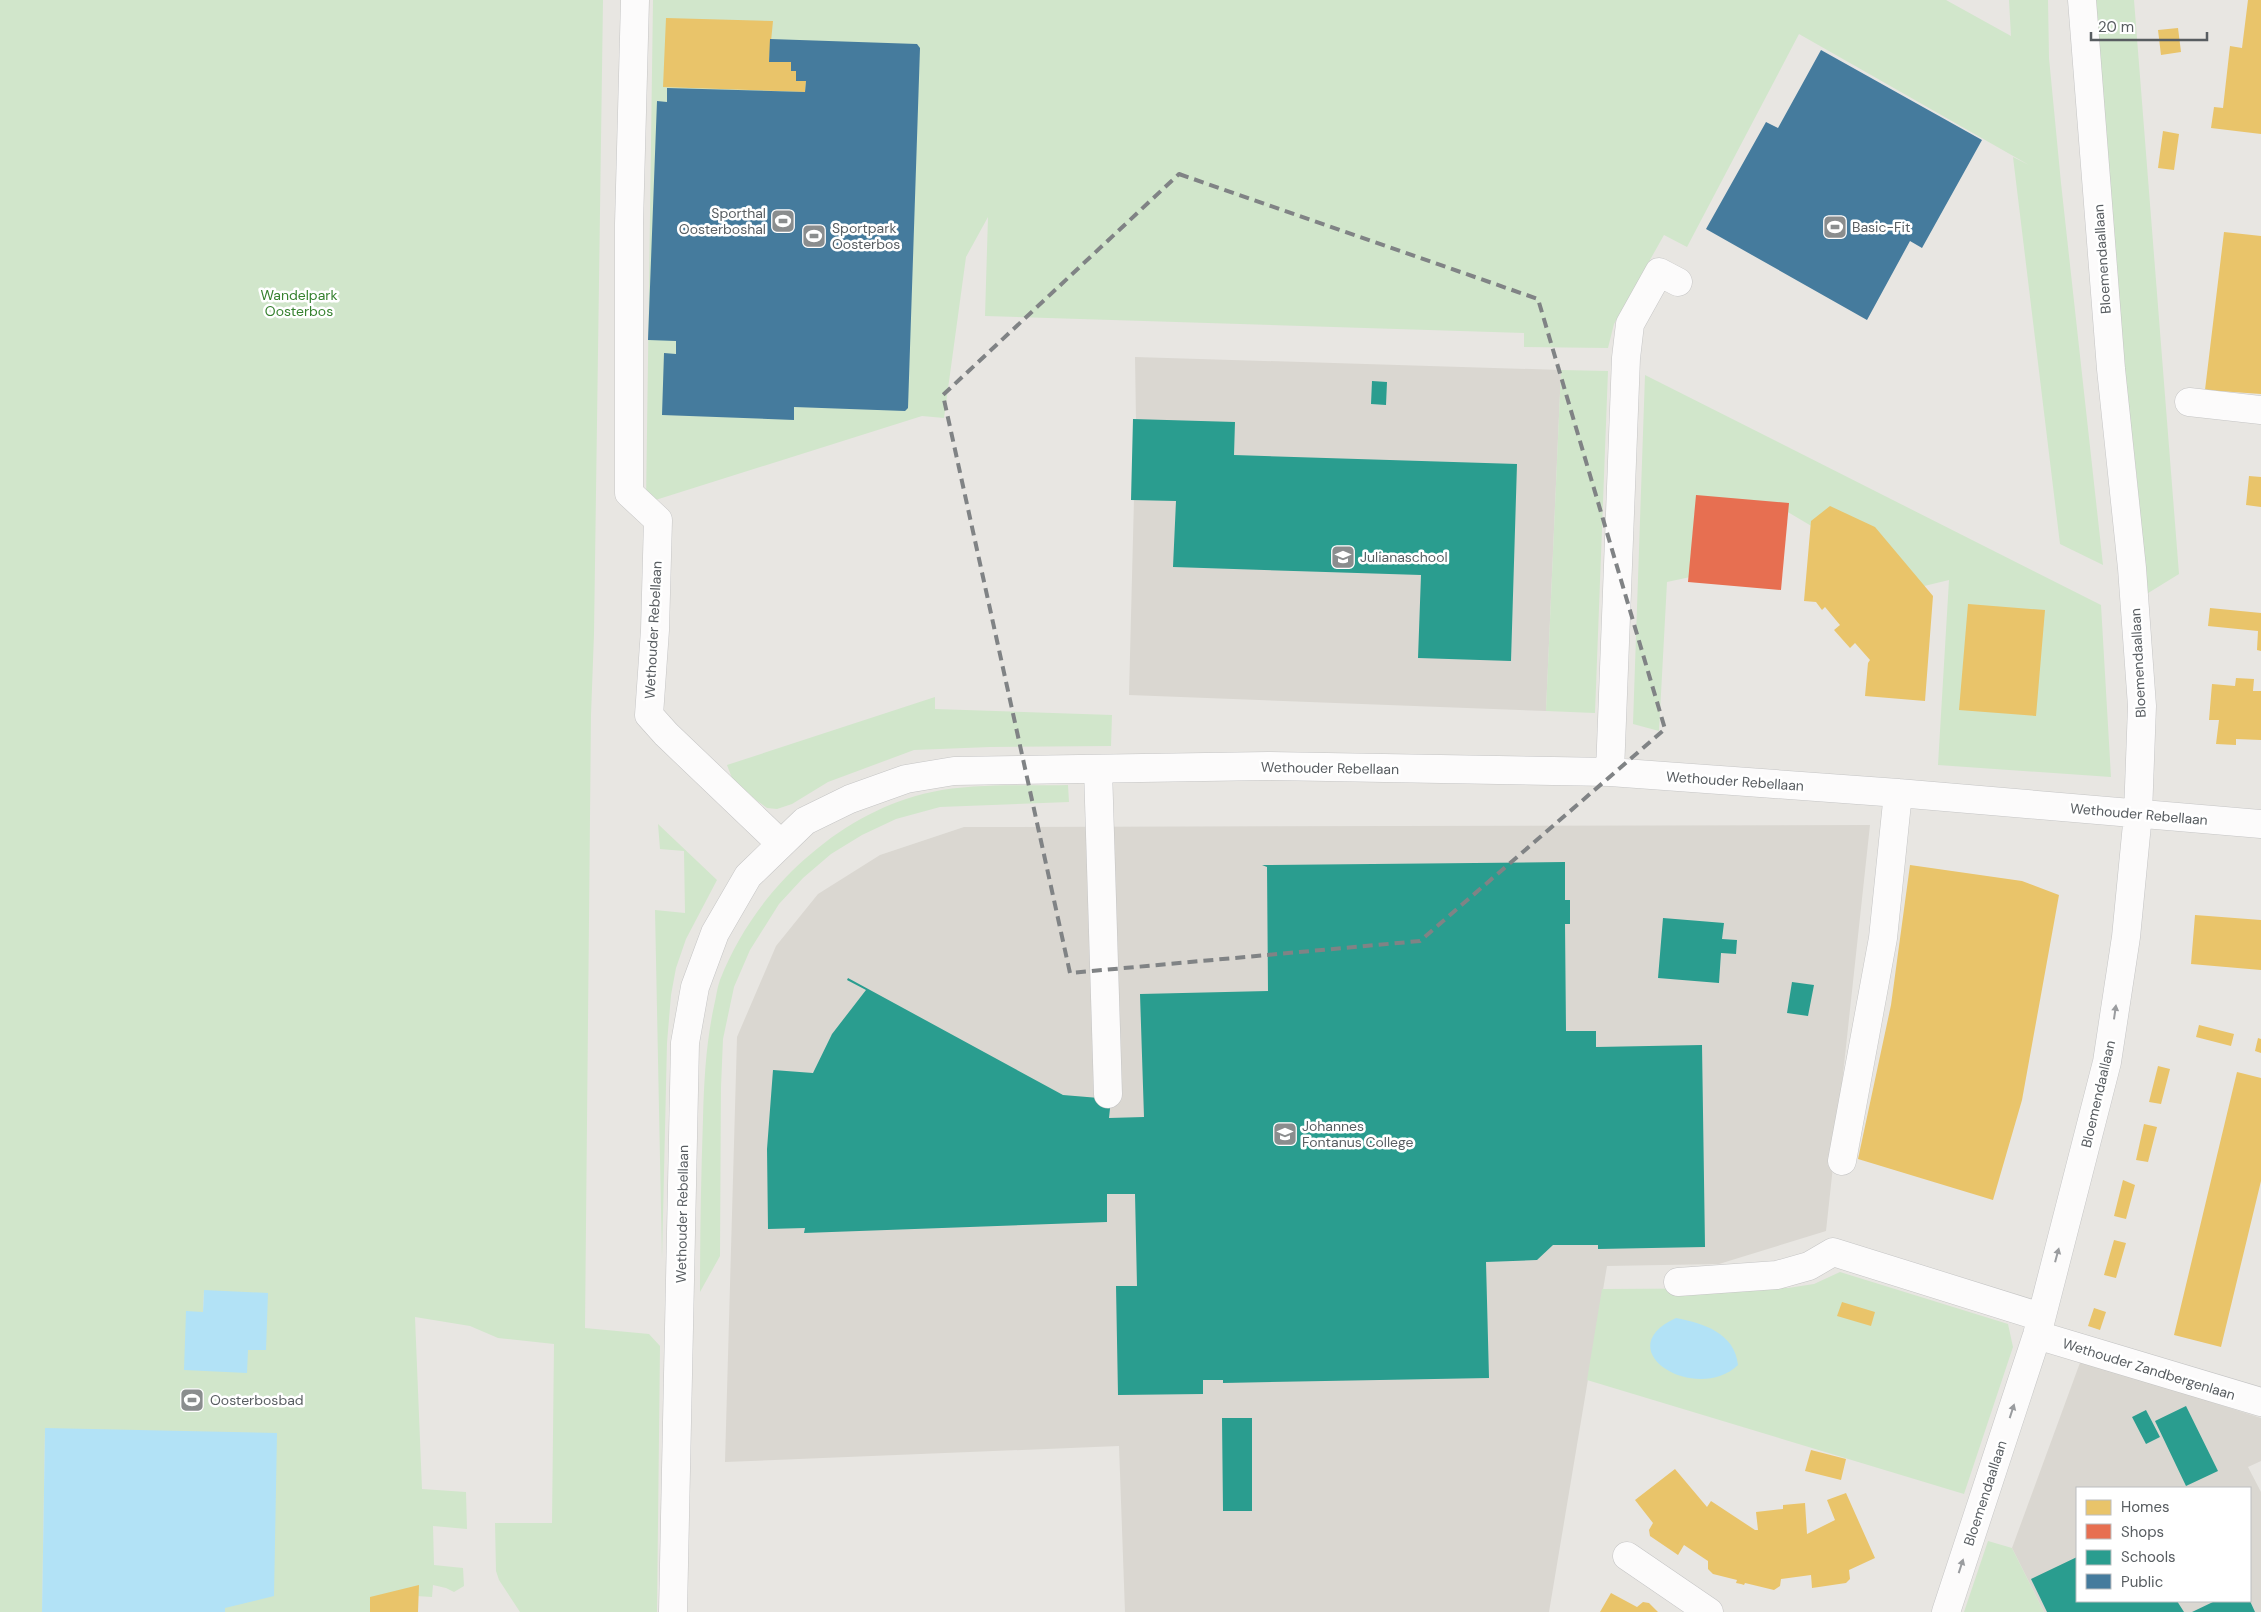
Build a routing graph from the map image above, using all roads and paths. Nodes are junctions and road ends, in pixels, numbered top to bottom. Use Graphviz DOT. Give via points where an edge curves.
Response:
graph roads {
  1 [pos="635,0"];
  2 [pos="2082,0"];
  3 [pos="1678,282"];
  4 [pos="2189,402"];
  5 [pos="2261,410"];
  6 [pos="1098,769"];
  7 [pos="1610,772"];
  8 [pos="1898,793"];
  9 [pos="2138,814"];
  10 [pos="2261,824"];
  11 [pos="780,843"];
  12 [pos="1108,1094"];
  13 [pos="1842,1161"];
  14 [pos="1678,1282"];
  15 [pos="2039,1326"];
  16 [pos="2261,1402"];
  17 [pos="1627,1556"];
  18 [pos="673,1612"];
  19 [pos="1709,1612"];
  20 [pos="1946,1612"];
  1 -- 11 [label="street, Wethouder Rebellaan" via="629,224 629,493 658,520 649,714"];
  2 -- 9 [label="street, Bloemendaallaan" via="2142,706"];
  3 -- 7 [label="street" via="1660,272 1630,324"];
  4 -- 5 [label="street"];
  6 -- 7 [label="street, Wethouder Rebellaan" via="1268,766"];
  6 -- 11 [label="street, Wethouder Rebellaan" via="954,771 906,779 850,799 805,821"];
  6 -- 12 [label="street"];
  7 -- 8 [label="street, Wethouder Rebellaan"];
  8 -- 9 [label="street, Wethouder Rebellaan"];
  8 -- 13 [label="street" via="1883,938"];
  9 -- 10 [label="street, Wethouder Rebellaan"];
  15 -- 9 [label="street, Bloemendaallaan, one-way" via="2107,1062 2126,937"];
  11 -- 18 [label="street, Wethouder Rebellaan" via="748,876 715,933 695,987 685,1043"];
  14 -- 15 [label="street" via="1777,1275 1809,1266 1833,1252"];
  15 -- 16 [label="street, Wethouder Zandbergenlaan"];
  20 -- 15 [label="street, Bloemendaallaan, one-way"];
  17 -- 19 [label="street"];
}
